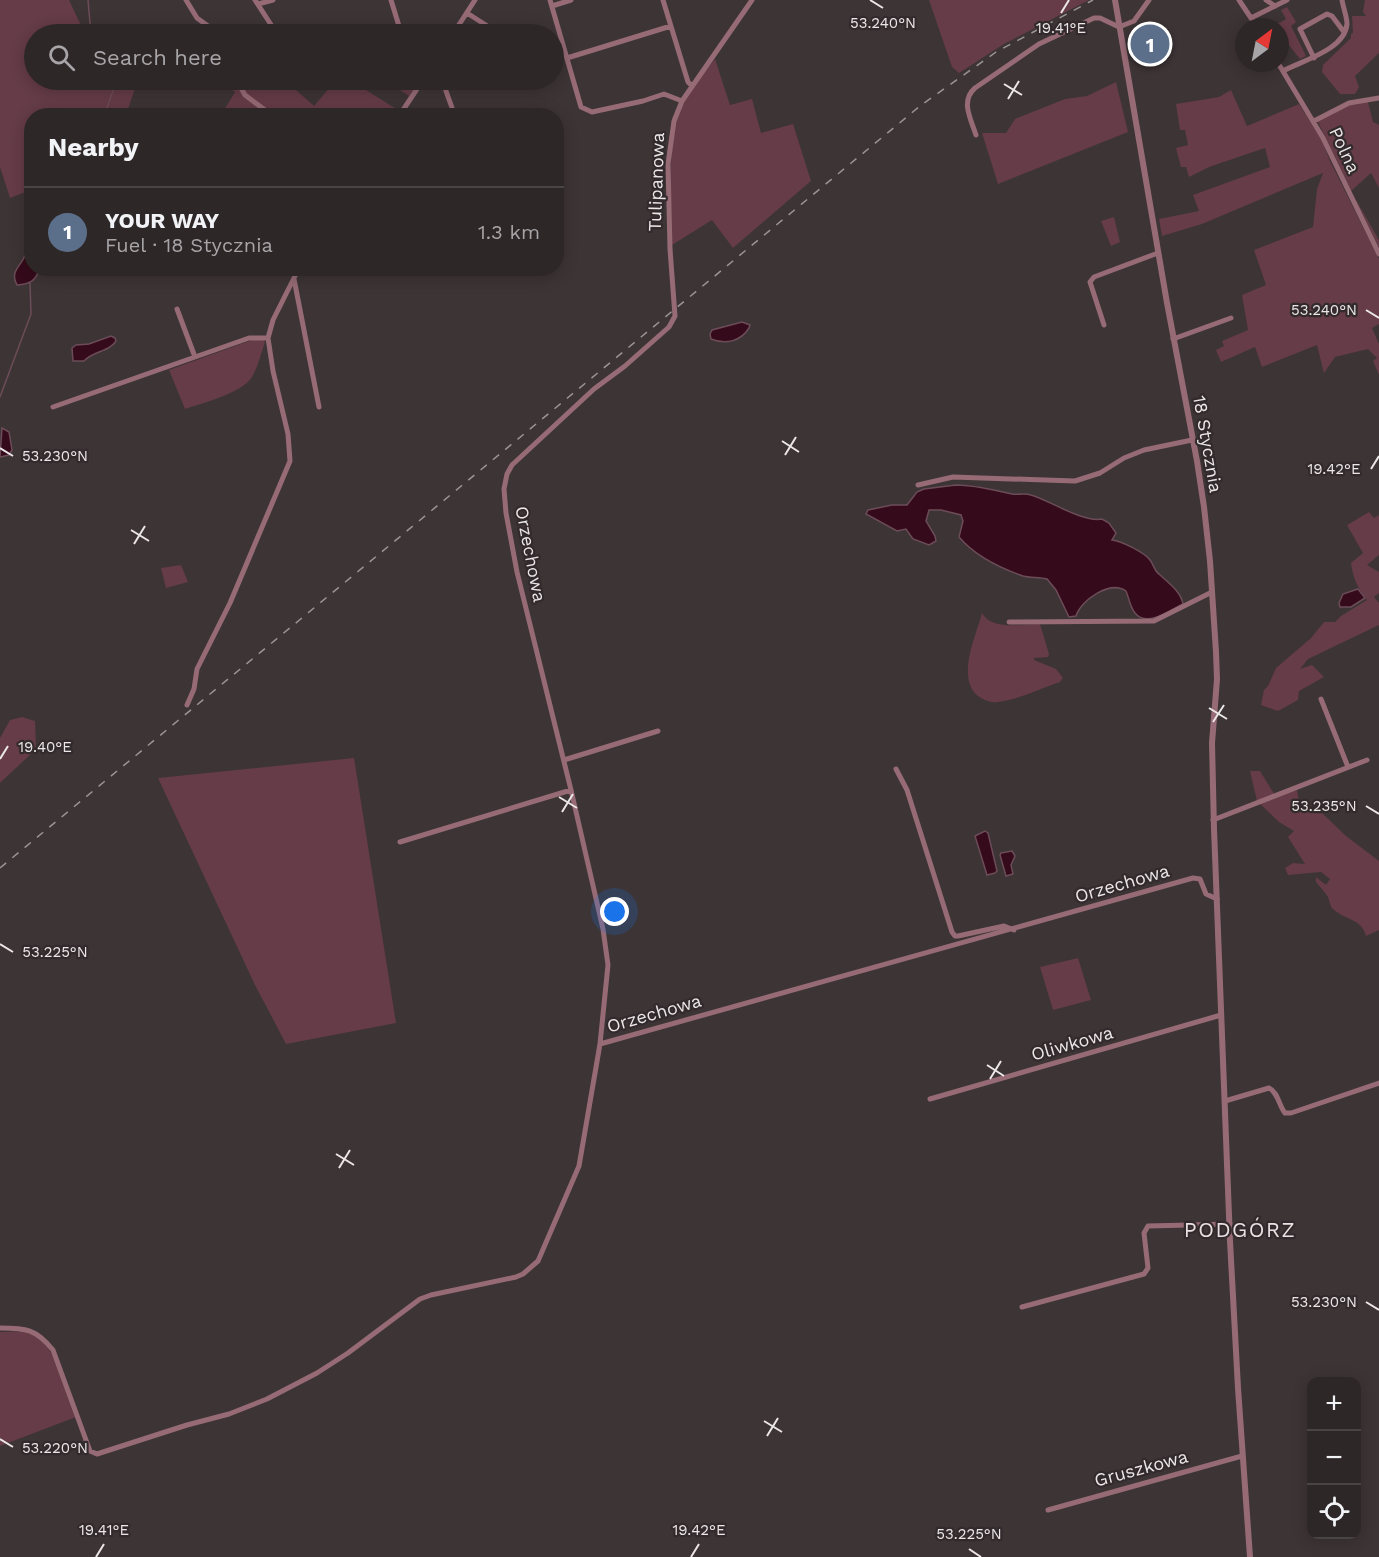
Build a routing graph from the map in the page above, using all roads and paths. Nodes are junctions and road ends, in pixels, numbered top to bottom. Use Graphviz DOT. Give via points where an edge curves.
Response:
graph roads {
  1 [pos="186,0"];
  2 [pos="273,0"];
  3 [pos="392,0"];
  4 [pos="475,0"];
  5 [pos="571,0"];
  6 [pos="663,0"];
  7 [pos="752,0"];
  8 [pos="1114,0"];
  9 [pos="1149,0"];
  10 [pos="1239,0"];
  11 [pos="1266,0"];
  12 [pos="1287,0"];
  13 [pos="1342,0"];
  14 [pos="257,2"];
  15 [pos="551,3"];
  16 [pos="1275,6"];
  17 [pos="467,13"];
  18 [pos="1251,18"];
  19 [pos="1346,18"];
  20 [pos="205,24"];
  21 [pos="271,24"];
  22 [pos="398,24"];
  23 [pos="460,24"];
  24 [pos="484,24"];
  25 [pos="557,24"];
  26 [pos="671,26"];
  27 [pos="1339,26"];
  28 [pos="1119,27"];
  29 [pos="1344,32"];
  30 [pos="564,48"];
  31 [pos="567,58"];
  32 [pos="1314,58"];
  33 [pos="1289,68"];
  34 [pos="1284,72"];
  35 [pos="692,86"];
  36 [pos="242,90"];
  37 [pos="416,90"];
  38 [pos="446,90"];
  39 [pos="1379,98"];
  40 [pos="681,101"];
  41 [pos="262,108"];
  42 [pos="404,108"];
  43 [pos="452,108"];
  44 [pos="1314,121"];
  45 [pos="976,135"];
  46 [pos="1158,253"];
  47 [pos="1379,254"];
  48 [pos="293,278"];
  49 [pos="177,309"];
  50 [pos="1231,318"];
  51 [pos="1104,325"];
  52 [pos="268,338"];
  53 [pos="1173,339"];
  54 [pos="195,357"];
  55 [pos="53,407"];
  56 [pos="319,407"];
  57 [pos="1192,440"];
  58 [pos="918,485"];
  59 [pos="504,489"];
  60 [pos="1212,592"];
  61 [pos="1009,622"];
  62 [pos="1321,699"];
  63 [pos="187,705"];
  64 [pos="658,731"];
  65 [pos="564,760"];
  66 [pos="1367,760"];
  67 [pos="1348,767"];
  68 [pos="896,770"];
  69 [pos="571,790"];
  70 [pos="1214,820"];
  71 [pos="400,842"];
  72 [pos="1217,899"];
  73 [pos="1014,930"];
  74 [pos="1221,1015"];
  75 [pos="600,1044"];
  76 [pos="1379,1083"];
  77 [pos="930,1099"];
  78 [pos="1225,1101"];
  79 [pos="1230,1224"];
  80 [pos="1022,1307"];
  81 [pos="0,1328"];
  82 [pos="1242,1456"];
  83 [pos="1048,1510"];
  84 [pos="1250,1557"];
  1 -- 20 [label="street"];
  2 -- 14 [label="street"];
  3 -- 22 [label="street"];
  4 -- 17 [label="street"];
  5 -- 15 [label="street"];
  6 -- 26 [label="street"];
  7 -- 35 [label="street, Tulipanowa"];
  8 -- 28 [label="street, 18 Stycznia"];
  9 -- 28 [label="street" via="1134,21"];
  10 -- 18 [label="street"];
  11 -- 16 [label="street"];
  12 -- 16 [label="street"];
  13 -- 19 [label="street"];
  14 -- 21 [label="street"];
  15 -- 25 [label="street"];
  16 -- 18 [label="street"];
  17 -- 23 [label="street"];
  17 -- 24 [label="street"];
  19 -- 27 [label="street"];
  19 -- 29 [label="street"];
  26 -- 31 [label="street"];
  26 -- 35 [label="street"];
  27 -- 29 [label="street"];
  27 -- 32 [label="street" via="1327,14 1300,28"];
  28 -- 45 [label="street" via="1094,18 1039,44 975,88 966,103"];
  28 -- 46 [label="street, 18 Stycznia"];
  29 -- 32 [label="street"];
  30 -- 31 [label="street"];
  31 -- 40 [label="street" via="581,107 592,112 664,94"];
  32 -- 33 [label="street"];
  34 -- 44 [label="street, Polna"];
  35 -- 40 [label="street, Tulipanowa"];
  36 -- 41 [label="street"];
  37 -- 42 [label="street"];
  38 -- 43 [label="street"];
  39 -- 44 [label="street" via="1349,103"];
  40 -- 59 [label="street, Tulipanowa" via="674,121 669,164 675,316 669,327 512,465"];
  44 -- 47 [label="street, Polna"];
  46 -- 51 [label="street" via="1094,277 1090,282"];
  46 -- 53 [label="street, 18 Stycznia"];
  48 -- 52 [label="street"];
  48 -- 56 [label="street"];
  49 -- 54 [label="street"];
  50 -- 53 [label="street"];
  52 -- 54 [label="street" via="249,338"];
  52 -- 63 [label="street" via="290,461 230,603 197,669"];
  53 -- 57 [label="street, 18 Stycznia"];
  54 -- 55 [label="street"];
  57 -- 58 [label="street" via="1144,450 1075,481 953,477"];
  57 -- 60 [label="street, 18 Stycznia" via="1204,507"];
  59 -- 65 [label="street, Orzechowa" via="517,572"];
  60 -- 61 [label="street" via="1154,621"];
  60 -- 70 [label="street, 18 Stycznia" via="1216,670 1212,743"];
  62 -- 67 [label="street"];
  64 -- 65 [label="street"];
  65 -- 69 [label="street, Orzechowa"];
  66 -- 67 [label="street"];
  67 -- 70 [label="street"];
  68 -- 73 [label="street" via="907,790 952,932 955,936 1004,926"];
  69 -- 71 [label="street"];
  69 -- 75 [label="street, Orzechowa" via="608,966"];
  70 -- 72 [label="street, 18 Stycznia"];
  72 -- 73 [label="street, Orzechowa" via="1206,894 1200,879 1193,878"];
  72 -- 74 [label="street, 18 Stycznia"];
  73 -- 75 [label="street, Orzechowa" via="983,935"];
  74 -- 77 [label="street, Oliwkowa"];
  74 -- 78 [label="street, 18 Stycznia"];
  75 -- 81 [label="street" via="579,1166 544,1249 531,1268 509,1279 420,1299 341,1358 267,1398 229,1414 97,1454 90,1451 53,1350 31,1330"];
  76 -- 78 [label="street" via="1291,1113 1281,1109 1269,1088"];
  78 -- 79 [label="street, 18 Stycznia"];
  79 -- 80 [label="street" via="1148,1226 1144,1233 1148,1268 1144,1274"];
  79 -- 82 [label="street, 18 Stycznia"];
  82 -- 83 [label="street, Gruszkowa"];
  82 -- 84 [label="street, 18 Stycznia"];
}
